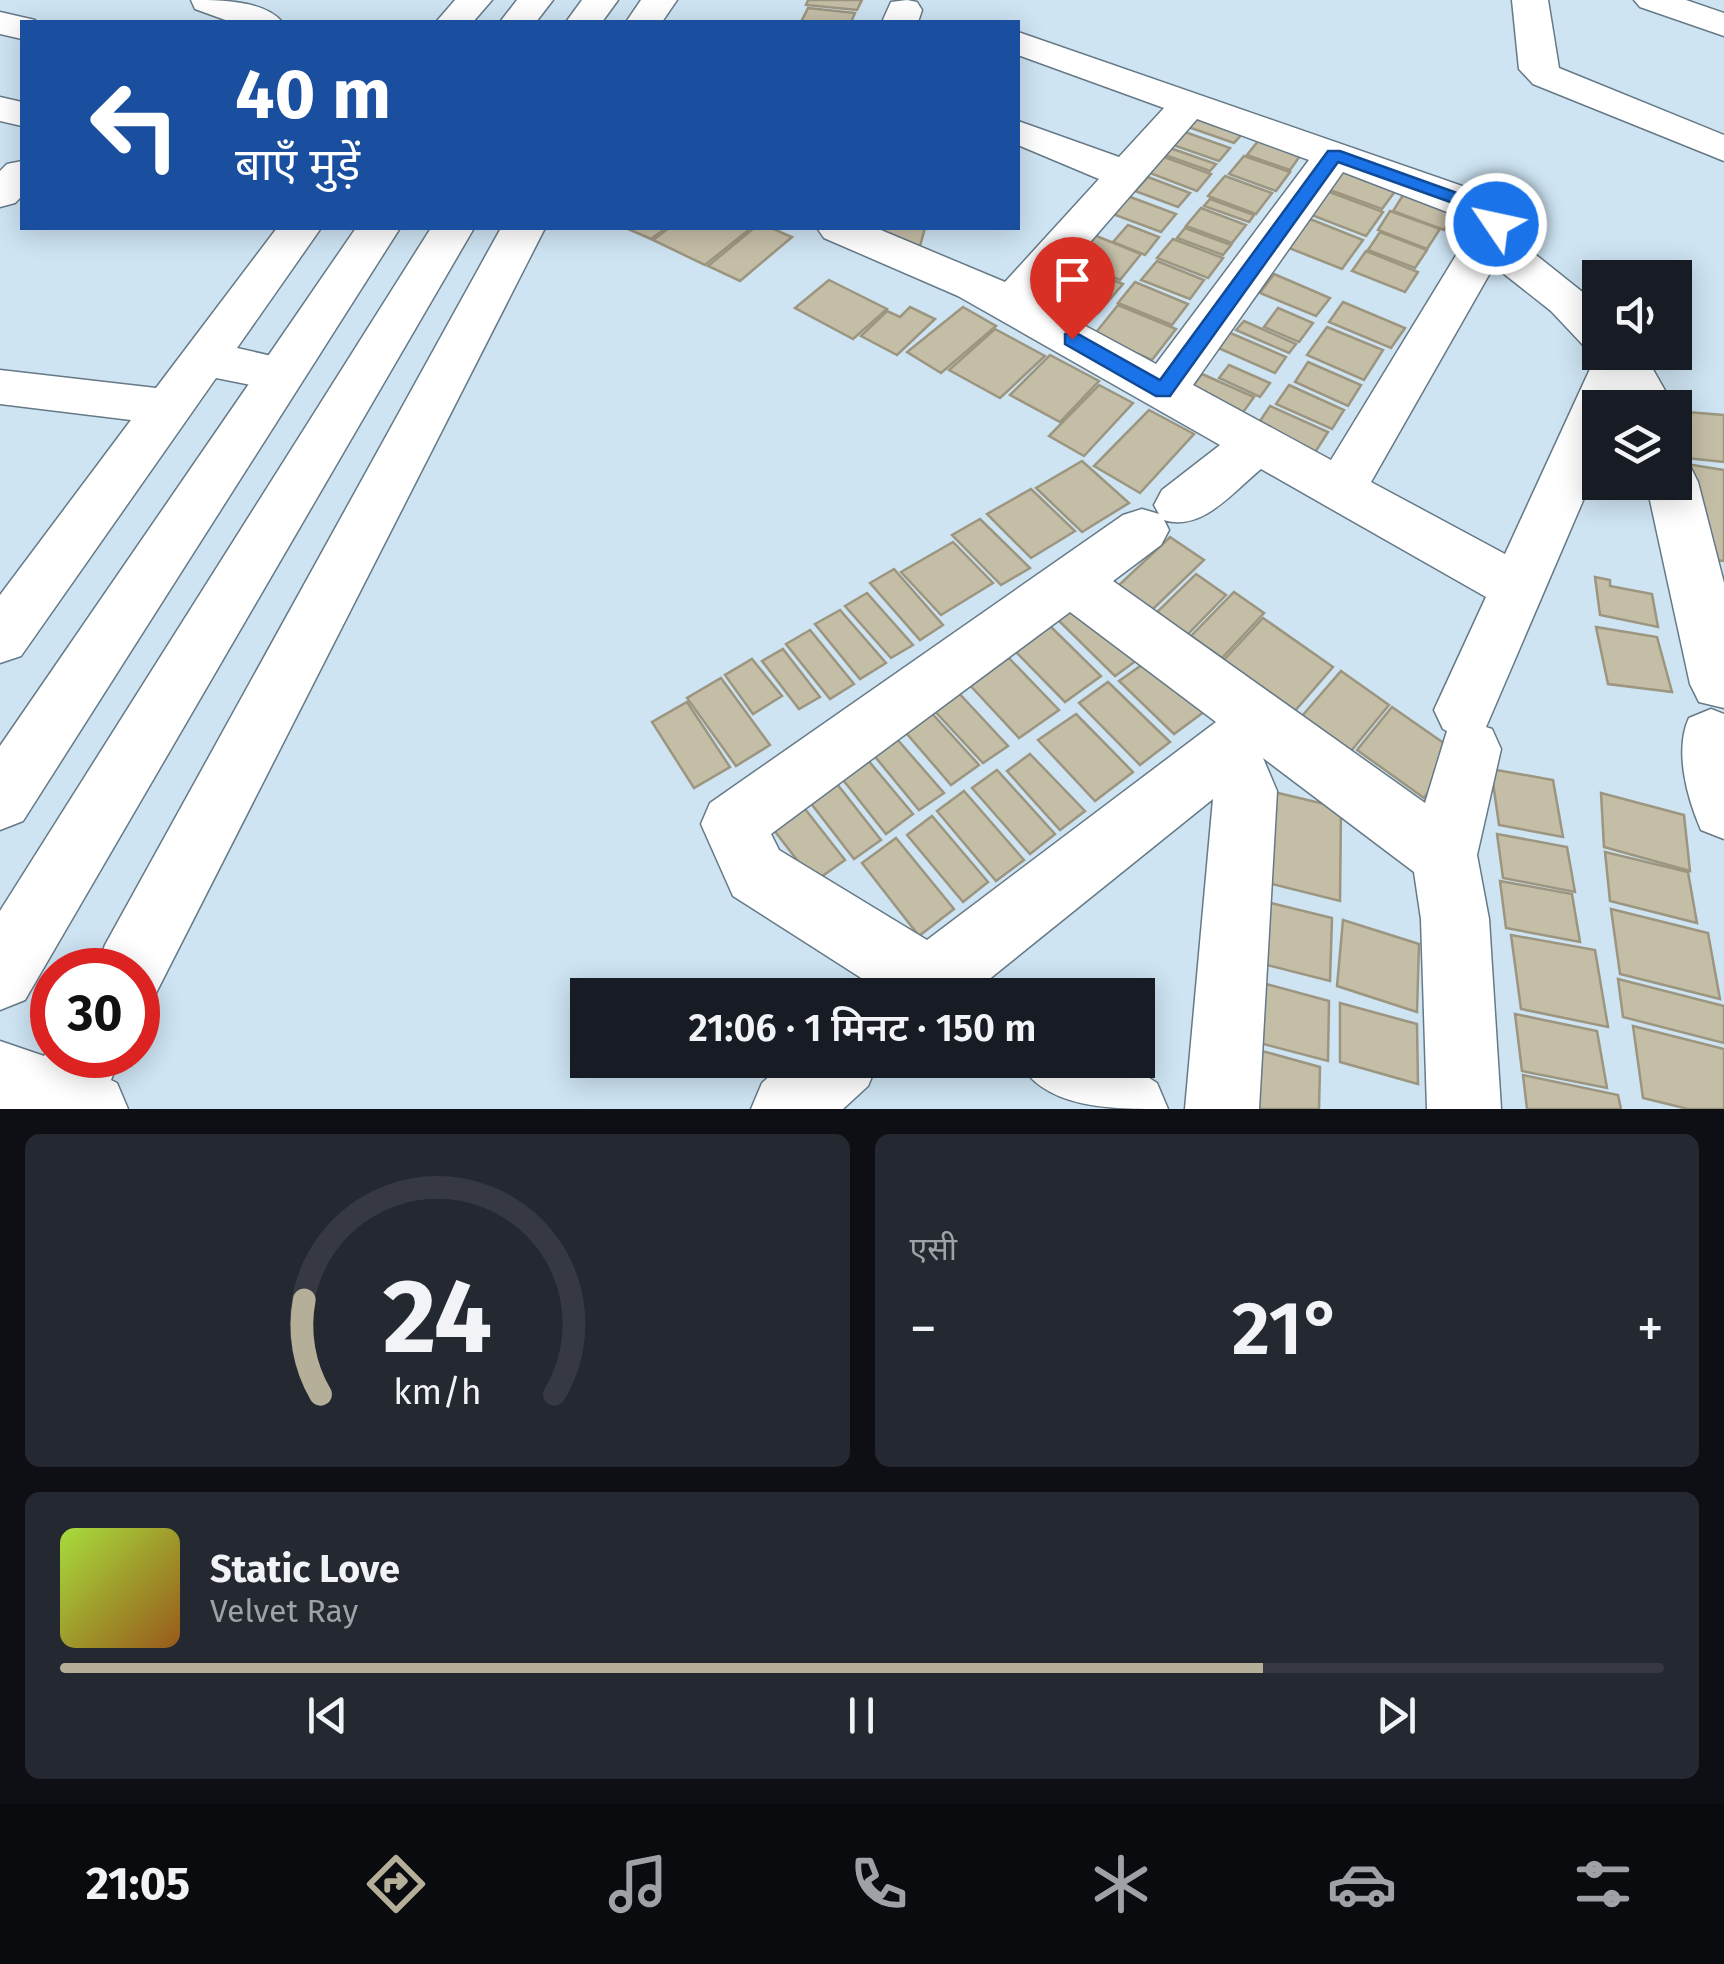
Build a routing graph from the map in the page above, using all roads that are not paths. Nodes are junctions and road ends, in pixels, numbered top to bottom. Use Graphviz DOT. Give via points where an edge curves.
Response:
graph roads {
  1 [pos="474,0"];
  2 [pos="536,0"];
  3 [pos="1530,0"];
  4 [pos="1652,0"];
  5 [pos="207,2"];
  6 [pos="258,20"];
  7 [pos="456,20"];
  8 [pos="520,20"];
  9 [pos="1724,25"];
  10 [pos="1020,44"];
  11 [pos="1190,104"];
  12 [pos="1020,132"];
  13 [pos="1724,149"];
  14 [pos="1334,155"];
  15 [pos="20,175"];
  16 [pos="1126,175"];
  17 [pos="0,194"];
  18 [pos="298,230"];
  19 [pos="377,230"];
  20 [pos="451,230"];
  21 [pos="522,230"];
  22 [pos="845,230"];
  23 [pos="1488,239"];
  24 [pos="1010,305"];
  25 [pos="1582,315"];
  26 [pos="204,359"];
  27 [pos="1604,370"];
  28 [pos="281,374"];
  29 [pos="0,386"];
  30 [pos="1163,390"];
  31 [pos="169,407"];
  32 [pos="1258,444"];
  33 [pos="1340,490"];
  34 [pos="1675,500"];
  35 [pos="1070,581"];
  36 [pos="1519,589"];
  37 [pos="0,638"];
  38 [pos="1244,737"];
  39 [pos="0,800"];
  40 [pos="1724,809"];
  41 [pos="1444,855"];
  42 [pos="142,948"];
  43 [pos="0,976"];
  44 [pos="913,978"];
  45 [pos="946,978"];
  46 [pos="822,1078"];
  47 [pos="1082,1078"];
  48 [pos="788,1109"];
  49 [pos="1131,1109"];
  50 [pos="1222,1109"];
  51 [pos="1464,1109"];
  1 -- 7 [label="street"];
  2 -- 8 [label="street"];
  3 -- 13 [label="street" via="1538,69 1546,76"];
  4 -- 9 [label="street"];
  5 -- 6 [label="street"];
  10 -- 11 [label="street"];
  11 -- 14 [label="street"];
  11 -- 16 [label="street"];
  12 -- 16 [label="street"];
  14 -- 23 [label="street" via="1490,212 1496,224"];
  14 -- 30 [label="street"];
  15 -- 17 [label="street"];
  16 -- 24 [label="street"];
  18 -- 26 [label="street"];
  19 -- 28 [label="street"];
  20 -- 43 [label="street"];
  21 -- 42 [label="street"];
  22 -- 24 [label="street"];
  23 -- 25 [label="street"];
  23 -- 33 [label="street"];
  24 -- 30 [label="street"];
  26 -- 28 [label="street"];
  26 -- 31 [label="street"];
  27 -- 36 [label="street"];
  28 -- 39 [label="street"];
  29 -- 31 [label="street"];
  30 -- 32 [label="street"];
  31 -- 37 [label="street"];
  32 -- 33 [label="street"];
  32 -- 35 [label="street"];
  33 -- 36 [label="street"];
  34 -- 40 [label="street" via="1716,711"];
  35 -- 38 [label="street"];
  35 -- 44 [label="street" via="732,824 756,872"];
  36 -- 41 [label="street" via="1467,730"];
  38 -- 41 [label="street"];
  38 -- 45 [label="street"];
  38 -- 50 [label="street" via="1246,791"];
  41 -- 51 [label="street" via="1455,920"];
  46 -- 48 [label="street"];
  47 -- 49 [label="street"];
}
